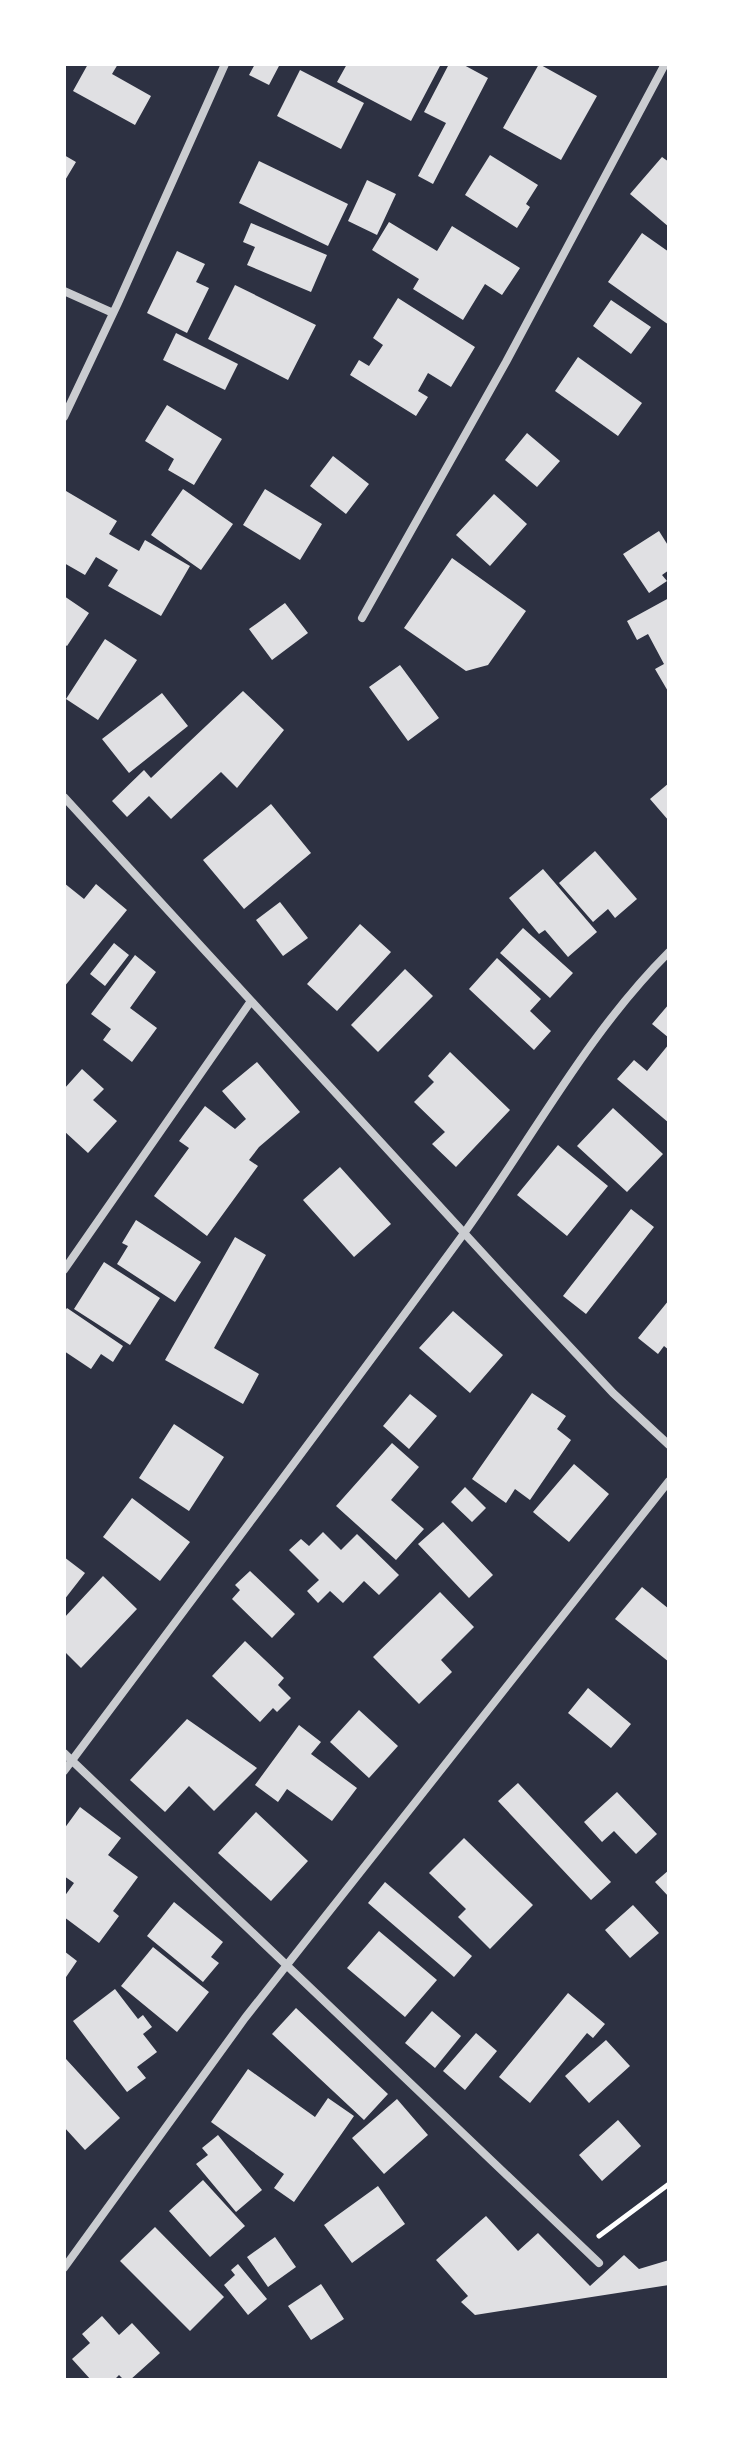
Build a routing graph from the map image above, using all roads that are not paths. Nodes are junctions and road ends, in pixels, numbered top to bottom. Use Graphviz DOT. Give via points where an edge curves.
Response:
graph roads {
  1 [pos="225,64"];
  2 [pos="665,64"];
  3 [pos="64,291"];
  4 [pos="113,313"];
  5 [pos="64,417"];
  6 [pos="362,618"];
  7 [pos="64,797"];
  8 [pos="669,952"];
  9 [pos="251,1001"];
  10 [pos="464,1233"];
  11 [pos="64,1270"];
  12 [pos="669,1445"];
  13 [pos="669,1481"];
  14 [pos="64,1753"];
  15 [pos="72,1760"];
  16 [pos="64,1771"];
  17 [pos="287,1965"];
  18 [pos="599,2263"];
  19 [pos="64,2268"];
  1 -- 4 [label="street"];
  2 -- 6 [label="street"];
  3 -- 4 [label="street"];
  4 -- 5 [label="street"];
  7 -- 9 [label="street"];
  8 -- 10 [label="street" via="590,1045"];
  9 -- 10 [label="street"];
  9 -- 11 [label="street"];
  10 -- 12 [label="street" via="613,1393"];
  10 -- 15 [label="street"];
  13 -- 17 [label="street"];
  14 -- 15 [label="street"];
  15 -- 16 [label="street"];
  15 -- 17 [label="street"];
  17 -- 18 [label="street"];
  17 -- 19 [label="street"];
}
